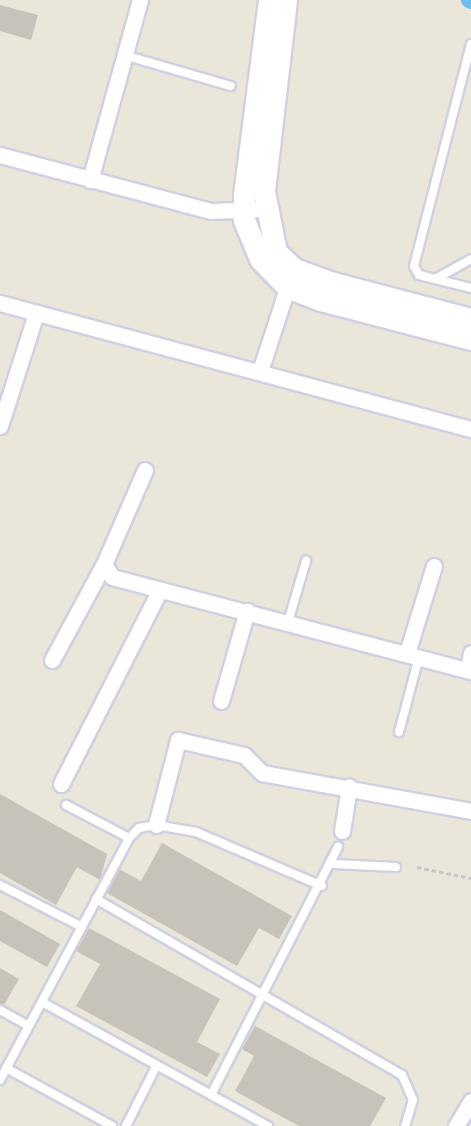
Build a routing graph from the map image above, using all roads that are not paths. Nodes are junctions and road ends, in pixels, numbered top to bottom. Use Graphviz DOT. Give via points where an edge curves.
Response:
graph roads {
  1 [pos="140,0"];
  2 [pos="268,0"];
  3 [pos="286,0"];
  4 [pos="471,44"];
  5 [pos="124,56"];
  6 [pos="231,86"];
  7 [pos="0,155"];
  8 [pos="90,180"];
  9 [pos="254,210"];
  10 [pos="471,259"];
  11 [pos="291,278"];
  12 [pos="436,278"];
  13 [pos="471,288"];
  14 [pos="0,303"];
  15 [pos="36,314"];
  16 [pos="471,320"];
  17 [pos="471,339"];
  18 [pos="260,371"];
  19 [pos="0,426"];
  20 [pos="471,429"];
  21 [pos="145,470"];
  22 [pos="306,561"];
  23 [pos="104,564"];
  24 [pos="434,566"];
  25 [pos="160,590"];
  26 [pos="247,611"];
  27 [pos="288,622"];
  28 [pos="471,653"];
  29 [pos="413,655"];
  30 [pos="52,660"];
  31 [pos="470,670"];
  32 [pos="221,701"];
  33 [pos="399,732"];
  34 [pos="61,784"];
  35 [pos="349,787"];
  36 [pos="66,805"];
  37 [pos="471,811"];
  38 [pos="156,825"];
  39 [pos="342,831"];
  40 [pos="129,838"];
  41 [pos="338,847"];
  42 [pos="334,864"];
  43 [pos="396,867"];
  44 [pos="0,885"];
  45 [pos="322,886"];
  46 [pos="96,899"];
  47 [pos="82,927"];
  48 [pos="264,996"];
  49 [pos="42,1002"];
  50 [pos="0,1010"];
  51 [pos="29,1026"];
  52 [pos="157,1065"];
  53 [pos="6,1068"];
  54 [pos="0,1080"];
  55 [pos="211,1095"];
  56 [pos="471,1101"];
  57 [pos="112,1126"];
  58 [pos="126,1126"];
  59 [pos="268,1126"];
  60 [pos="405,1126"];
  61 [pos="456,1126"];
  1 -- 5 [label="street"];
  2 -- 9 [label="street" via="246,157"];
  3 -- 9 [label="street"];
  4 -- 12 [label="lane" via="415,258 419,275"];
  5 -- 6 [label="lane"];
  5 -- 8 [label="street"];
  7 -- 8 [label="street"];
  8 -- 9 [label="street" via="211,211"];
  9 -- 11 [label="street"];
  10 -- 12 [label="lane"];
  11 -- 16 [label="street"];
  11 -- 17 [label="street"];
  11 -- 18 [label="street"];
  12 -- 13 [label="lane"];
  14 -- 15 [label="street"];
  15 -- 18 [label="street"];
  15 -- 19 [label="street"];
  18 -- 20 [label="street"];
  21 -- 23 [label="street"];
  22 -- 27 [label="lane"];
  23 -- 25 [label="street" via="112,577"];
  23 -- 30 [label="street"];
  24 -- 29 [label="street"];
  25 -- 26 [label="street"];
  25 -- 34 [label="street"];
  26 -- 27 [label="street"];
  26 -- 32 [label="street"];
  27 -- 29 [label="street"];
  28 -- 31 [label="street"];
  29 -- 31 [label="street"];
  29 -- 33 [label="lane"];
  35 -- 37 [label="street"];
  35 -- 38 [label="street" via="262,773 244,755 178,740"];
  35 -- 39 [label="street"];
  36 -- 40 [label="lane"];
  38 -- 40 [label="lane"];
  38 -- 45 [label="lane" via="211,837"];
  40 -- 46 [label="lane"];
  41 -- 42 [label="lane"];
  42 -- 43 [label="lane"];
  42 -- 45 [label="lane"];
  44 -- 47 [label="lane"];
  45 -- 48 [label="lane"];
  46 -- 47 [label="lane"];
  46 -- 48 [label="lane"];
  47 -- 49 [label="lane"];
  48 -- 55 [label="lane"];
  48 -- 60 [label="lane" via="406,1078 413,1100"];
  49 -- 51 [label="lane"];
  49 -- 52 [label="lane"];
  50 -- 51 [label="lane"];
  51 -- 53 [label="lane"];
  52 -- 55 [label="lane"];
  52 -- 58 [label="lane"];
  53 -- 54 [label="lane"];
  53 -- 57 [label="lane"];
  55 -- 59 [label="lane"];
  56 -- 61 [label="street"];
}
